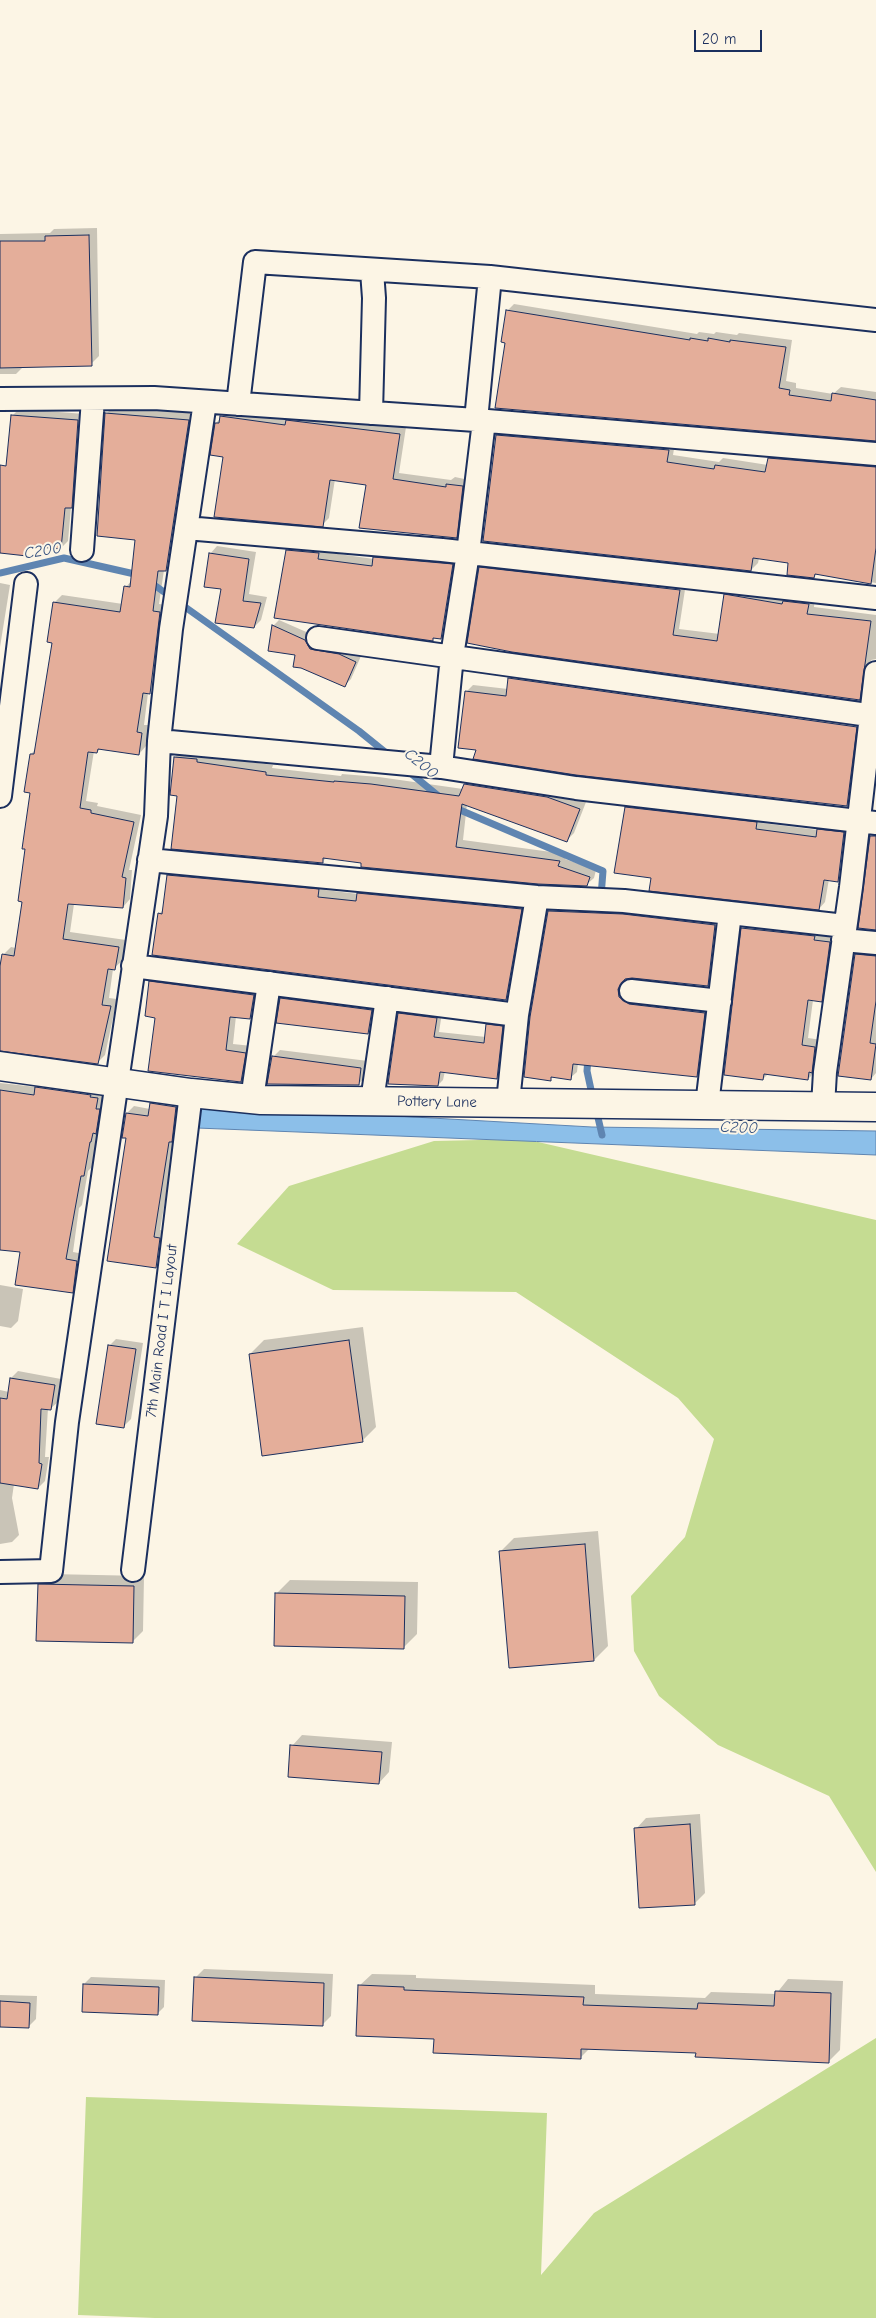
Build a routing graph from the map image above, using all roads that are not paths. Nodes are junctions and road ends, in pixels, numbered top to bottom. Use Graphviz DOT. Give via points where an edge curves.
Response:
graph roads {
  1 [pos="372,271"];
  2 [pos="490,277"];
  3 [pos="876,320"];
  4 [pos="0,399"];
  5 [pos="93,399"];
  6 [pos="205,402"];
  7 [pos="238,404"];
  8 [pos="371,413"];
  9 [pos="480,421"];
  10 [pos="876,454"];
  11 [pos="186,528"];
  12 [pos="82,550"];
  13 [pos="468,553"];
  14 [pos="26,584"];
  15 [pos="876,598"];
  16 [pos="318,638"];
  17 [pos="452,656"];
  18 [pos="876,673"];
  19 [pos="874,716"];
  20 [pos="159,741"];
  21 [pos="441,767"];
  22 [pos="0,796"];
  23 [pos="867,822"];
  24 [pos="150,860"];
  25 [pos="537,897"];
  26 [pos="730,913"];
  27 [pos="844,933"];
  28 [pos="876,943"];
  29 [pos="133,966"];
  30 [pos="269,983"];
  31 [pos="631,991"];
  32 [pos="386,998"];
  33 [pos="720,1001"];
  34 [pos="517,1015"];
  35 [pos="0,1066"];
  36 [pos="116,1082"];
  37 [pos="191,1093"];
  38 [pos="252,1099"];
  39 [pos="372,1101"];
  40 [pos="508,1102"];
  41 [pos="708,1105"];
  42 [pos="823,1106"];
  43 [pos="876,1107"];
  44 [pos="134,1570"];
  45 [pos="0,1572"];
  1 -- 2 [label="street"];
  1 -- 7 [label="street" via="255,262"];
  1 -- 8 [label="street"];
  2 -- 3 [label="street"];
  2 -- 9 [label="street"];
  4 -- 5 [label="street"];
  5 -- 6 [label="street" via="154,398"];
  5 -- 12 [label="street"];
  6 -- 7 [label="street"];
  6 -- 11 [label="street"];
  7 -- 8 [label="street"];
  8 -- 9 [label="street"];
  9 -- 10 [label="street"];
  9 -- 13 [label="street"];
  11 -- 13 [label="street"];
  11 -- 20 [label="street"];
  13 -- 15 [label="street"];
  13 -- 17 [label="street"];
  14 -- 22 [label="street"];
  16 -- 17 [label="street"];
  17 -- 19 [label="street"];
  17 -- 21 [label="street"];
  18 -- 19 [label="street"];
  19 -- 23 [label="street"];
  20 -- 21 [label="street"];
  20 -- 24 [label="street" via="156,816"];
  21 -- 23 [label="street" via="576,788"];
  23 -- 27 [label="street"];
  24 -- 25 [label="street"];
  24 -- 29 [label="street"];
  25 -- 26 [label="street"];
  25 -- 34 [label="street"];
  26 -- 27 [label="street"];
  26 -- 33 [label="street"];
  27 -- 28 [label="street"];
  27 -- 42 [label="street"];
  29 -- 30 [label="street"];
  29 -- 36 [label="street"];
  30 -- 32 [label="street"];
  30 -- 38 [label="street"];
  31 -- 33 [label="street"];
  32 -- 34 [label="street"];
  32 -- 39 [label="street"];
  33 -- 41 [label="street"];
  34 -- 40 [label="street"];
  35 -- 36 [label="street, Pottery Lane"];
  36 -- 37 [label="street, Pottery Lane"];
  36 -- 45 [label="street" via="67,1422 51,1572"];
  37 -- 38 [label="street, Pottery Lane"];
  37 -- 44 [label="street, 7th Main Road I T I Layout"];
  38 -- 39 [label="street, Pottery Lane"];
  39 -- 40 [label="street, Pottery Lane"];
  40 -- 41 [label="street, Pottery Lane"];
  41 -- 42 [label="street, Pottery Lane"];
  42 -- 43 [label="street, Pottery Lane"];
}
